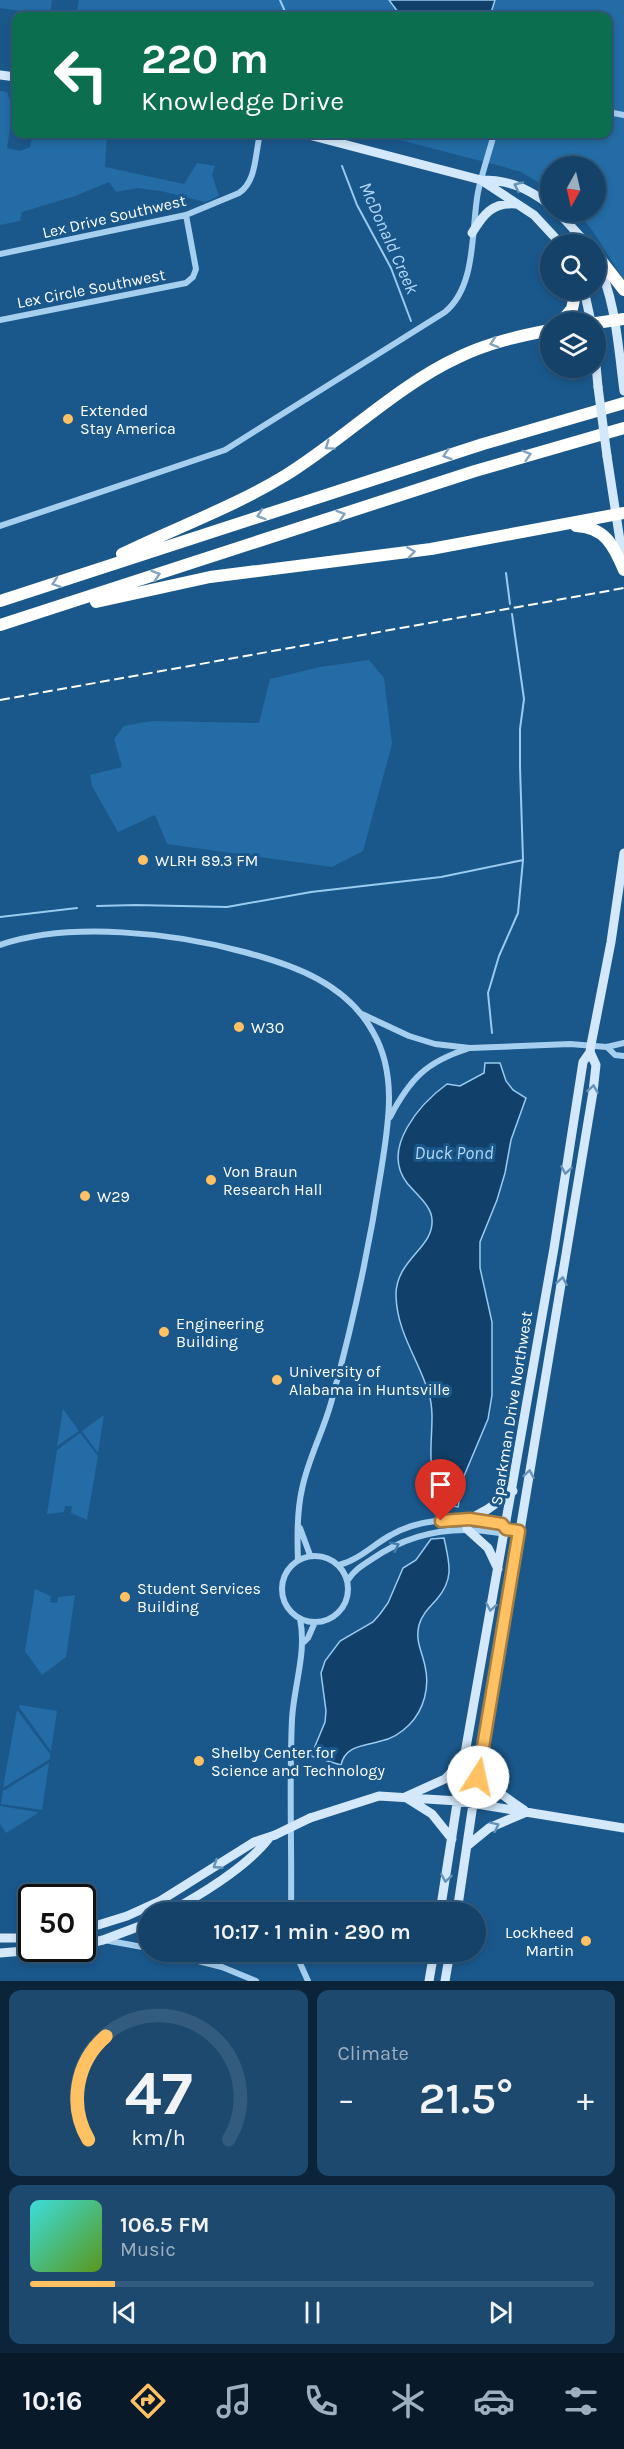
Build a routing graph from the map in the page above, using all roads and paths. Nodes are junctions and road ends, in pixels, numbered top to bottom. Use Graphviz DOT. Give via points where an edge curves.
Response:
graph roads {
  1 [pos="259,138"];
  2 [pos="320,138"];
  3 [pos="493,138"];
  4 [pos="481,180"];
  5 [pos="540,200"];
  6 [pos="517,204"];
  7 [pos="186,214"];
  8 [pos="567,222"];
  9 [pos="472,233"];
  10 [pos="552,234"];
  11 [pos="578,234"];
  12 [pos="0,254"];
  13 [pos="606,267"];
  14 [pos="606,284"];
  15 [pos="624,291"];
  16 [pos="0,320"];
  17 [pos="619,320"];
  18 [pos="540,332"];
  19 [pos="597,378"];
  20 [pos="623,386"];
  21 [pos="624,404"];
  22 [pos="624,428"];
  23 [pos="620,514"];
  24 [pos="0,526"];
  25 [pos="554,526"];
  26 [pos="624,568"];
  27 [pos="79,575"];
  28 [pos="0,601"];
  29 [pos="48,611"];
  30 [pos="0,626"];
  31 [pos="624,853"];
  32 [pos="0,945"];
  33 [pos="359,1012"];
  34 [pos="624,1043"];
  35 [pos="607,1047"];
  36 [pos="470,1048"];
  37 [pos="591,1049"];
  38 [pos="624,1056"];
  39 [pos="389,1120"];
  40 [pos="513,1491"];
  41 [pos="470,1519"];
  42 [pos="299,1522"];
  43 [pos="506,1529"];
  44 [pos="467,1530"];
  45 [pos="519,1531"];
  46 [pos="310,1555"];
  47 [pos="298,1560"];
  48 [pos="339,1564"];
  49 [pos="498,1569"];
  50 [pos="348,1580"];
  51 [pos="300,1619"];
  52 [pos="315,1622"];
  53 [pos="304,1642"];
  54 [pos="464,1759"];
  55 [pos="481,1765"];
  56 [pos="405,1797"];
  57 [pos="458,1802"];
  58 [pos="473,1804"];
  59 [pos="526,1812"];
  60 [pos="624,1828"];
  61 [pos="272,1837"];
  62 [pos="452,1839"];
  63 [pos="467,1846"];
  64 [pos="188,1902"];
  65 [pos="291,1902"];
  66 [pos="442,1902"];
  67 [pos="459,1902"];
  68 [pos="96,1926"];
  69 [pos="138,1927"];
  70 [pos="0,1938"];
  71 [pos="18,1938"];
  72 [pos="103,1940"];
  73 [pos="96,1942"];
  74 [pos="138,1946"];
  75 [pos="18,1952"];
  76 [pos="0,1953"];
  77 [pos="202,1962"];
  78 [pos="299,1962"];
  79 [pos="432,1962"];
  80 [pos="448,1962"];
  81 [pos="256,1981"];
  82 [pos="308,1981"];
  83 [pos="429,1981"];
  84 [pos="445,1981"];
  1 -- 7 [label="street, Lex Drive Southwest" via="246,187"];
  2 -- 4 [label="main road"];
  3 -- 4 [label="street"];
  5 -- 4 [label="main road, one-way" via="512,183"];
  4 -- 6 [label="main road"];
  4 -- 9 [label="street"];
  6 -- 9 [label="main road" via="504,203 488,210"];
  6 -- 10 [label="main road"];
  7 -- 12 [label="street, Lex Drive Southwest"];
  7 -- 16 [label="street, Lex Circle Southwest" via="196,268 186,283"];
  8 -- 11 [label="main road"];
  9 -- 24 [label="street" via="464,286 450,308 242,441 204,459"];
  13 -- 15 [label="highway"];
  14 -- 17 [label="main road"];
  17 -- 20 [label="main road"];
  18 -- 27 [label="highway, one-way" via="506,339 458,357 264,488"];
  19 -- 23 [label="main road, bridge" via="607,456"];
  21 -- 27 [label="highway, one-way" via="483,444"];
  29 -- 22 [label="highway, one-way" via="475,471"];
  23 -- 25 [label="highway"];
  23 -- 26 [label="main road"];
  25 -- 26 [label="highway" via="579,526 600,532 615,548"];
  29 -- 25 [label="highway, one-way" via="210,576 421,550"];
  27 -- 28 [label="highway, one-way"];
  29 -- 30 [label="highway"];
  31 -- 37 [label="main road, Sparkman Drive Northwest"];
  32 -- 33 [label="street" via="48,934 85,932 217,944 305,972 341,994"];
  33 -- 36 [label="street" via="409,1036"];
  33 -- 39 [label="street" via="374,1033 382,1055 388,1080"];
  34 -- 35 [label="street"];
  35 -- 37 [label="street"];
  35 -- 38 [label="street" via="615,1055"];
  36 -- 37 [label="street"];
  36 -- 39 [label="street" via="446,1056 417,1076"];
  37 -- 40 [label="main road, Sparkman Drive Northwest, one-way" via="581,1072"];
  45 -- 37 [label="main road, Sparkman Drive Northwest, one-way" via="593,1092 596,1065"];
  39 -- 42 [label="street" via="366,1263 331,1405 302,1487"];
  40 -- 41 [label="main road"];
  40 -- 43 [label="main road, Sparkman Drive Northwest"];
  41 -- 43 [label="street" via="502,1524"];
  41 -- 48 [label="street" via="426,1523 393,1534 349,1562"];
  42 -- 46 [label="street"];
  42 -- 47 [label="street"];
  43 -- 44 [label="street" via="500,1533"];
  43 -- 45 [label="street"];
  43 -- 49 [label="main road, Sparkman Drive Northwest"];
  44 -- 49 [label="main road" via="488,1548"];
  50 -- 44 [label="street, one-way" via="354,1571 394,1545 422,1534"];
  45 -- 55 [label="main road, Sparkman Drive Northwest"];
  46 -- 47 [label="street"];
  46 -- 48 [label="street"];
  47 -- 51 [label="street" via="286,1572 281,1597"];
  48 -- 50 [label="street"];
  49 -- 54 [label="main road, Sparkman Drive Northwest, one-way"];
  50 -- 52 [label="street" via="345,1603 339,1612"];
  51 -- 52 [label="street"];
  51 -- 53 [label="street"];
  52 -- 53 [label="street"];
  53 -- 65 [label="street" via="291,1734"];
  54 -- 56 [label="main road" via="445,1779"];
  54 -- 57 [label="main road, Sparkman Drive Northwest"];
  55 -- 58 [label="main road, Sparkman Drive Northwest"];
  55 -- 59 [label="main road" via="495,1790"];
  56 -- 57 [label="main road"];
  56 -- 61 [label="main road, bridge" via="380,1796 310,1818"];
  56 -- 62 [label="main road" via="432,1814"];
  57 -- 58 [label="main road"];
  57 -- 62 [label="main road, Sparkman Drive Northwest"];
  58 -- 59 [label="main road"];
  58 -- 63 [label="main road, Sparkman Drive Northwest"];
  59 -- 60 [label="main road"];
  63 -- 59 [label="main road, one-way" via="489,1828"];
  61 -- 64 [label="main road"];
  61 -- 68 [label="main road, one-way" via="254,1842 160,1901"];
  62 -- 66 [label="main road, Sparkman Drive Northwest, one-way"];
  63 -- 67 [label="main road, Sparkman Drive Northwest"];
  69 -- 72 [label="main road"];
  70 -- 71 [label="main road"];
  72 -- 73 [label="main road"];
  72 -- 74 [label="street"];
  75 -- 76 [label="main road"];
  77 -- 81 [label="street"];
  78 -- 82 [label="street"];
  79 -- 83 [label="main road"];
  80 -- 84 [label="main road"];
}
